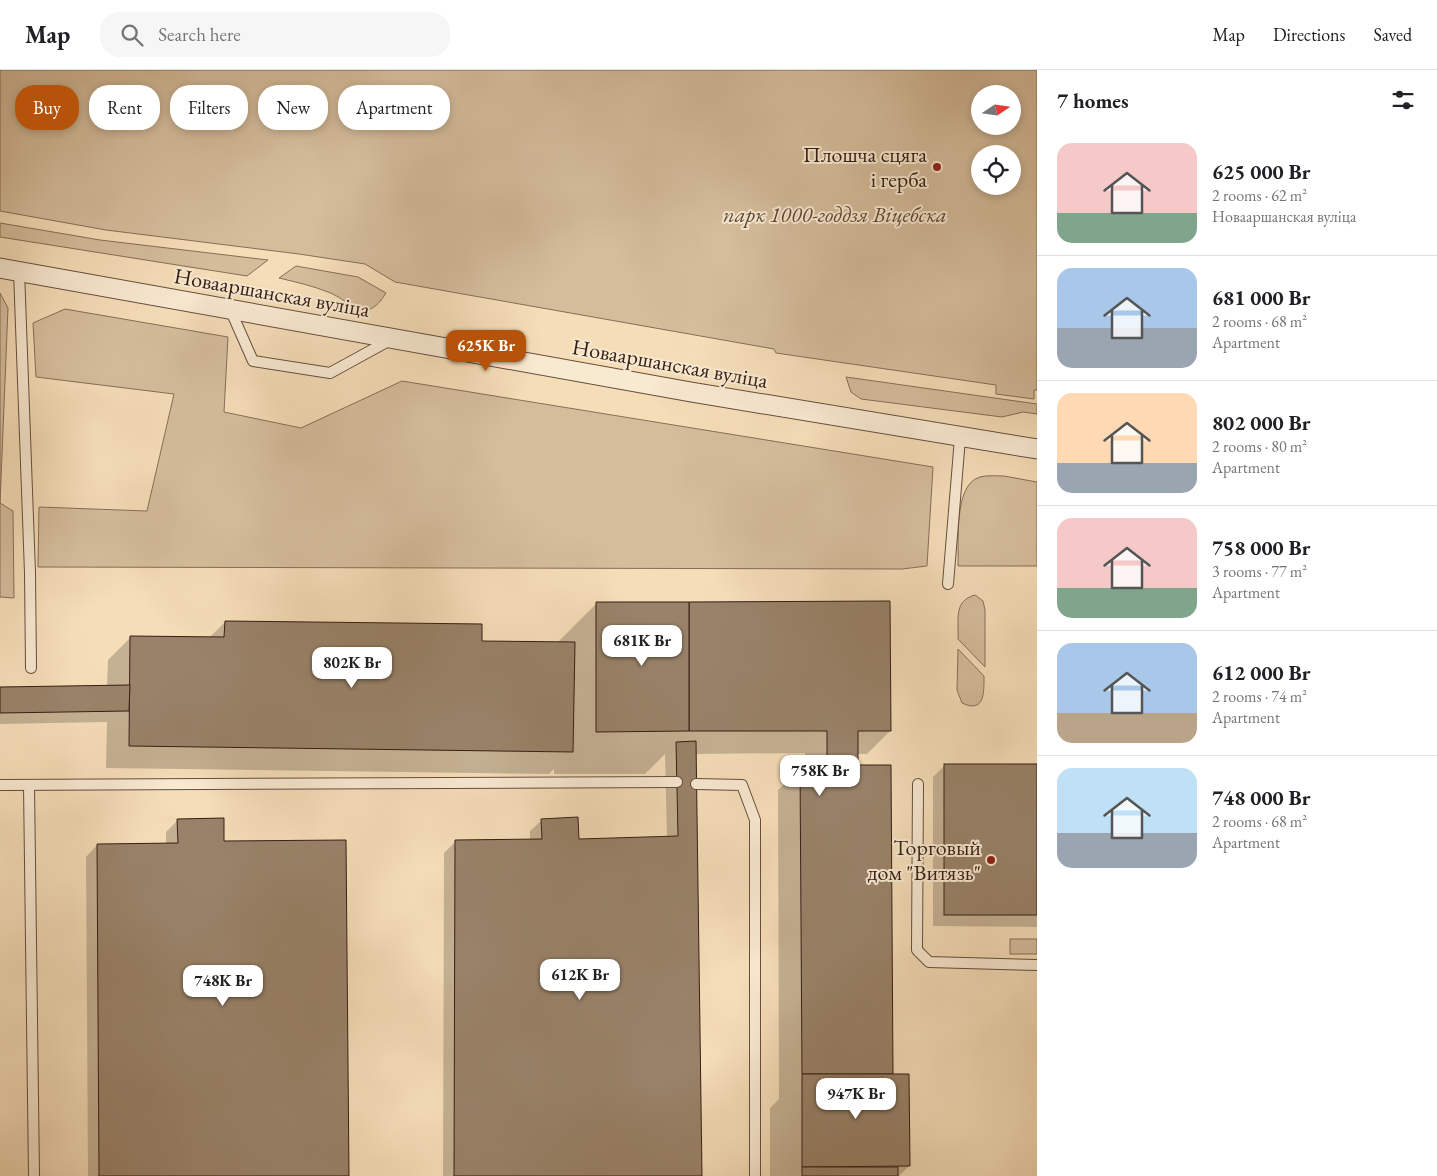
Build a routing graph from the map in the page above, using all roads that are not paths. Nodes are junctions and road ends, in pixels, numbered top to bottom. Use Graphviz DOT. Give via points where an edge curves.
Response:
graph roads {
  1 [pos="0,268"];
  2 [pos="18,271"];
  3 [pos="230,308"];
  4 [pos="394,338"];
  5 [pos="960,438"];
  6 [pos="1037,449"];
  7 [pos="948,584"];
  8 [pos="31,668"];
  9 [pos="677,782"];
  10 [pos="696,784"];
  11 [pos="918,784"];
  12 [pos="0,785"];
  13 [pos="29,785"];
  14 [pos="1037,966"];
  15 [pos="34,1176"];
  16 [pos="755,1176"];
  1 -- 2 [label="street, Новааршанская вуліца"];
  2 -- 3 [label="street, Новааршанская вуліца"];
  2 -- 8 [label="lane"];
  3 -- 4 [label="street, Новааршанская вуліца"];
  3 -- 4 [label="lane" via="253,361 330,373"];
  4 -- 5 [label="street, Новааршанская вуліца"];
  5 -- 6 [label="street, Новааршанская вуліца"];
  5 -- 7 [label="lane"];
  9 -- 13 [label="lane"];
  10 -- 16 [label="lane" via="742,785 755,820"];
  11 -- 14 [label="lane" via="917,950 929,962"];
  12 -- 13 [label="lane"];
  13 -- 15 [label="lane"];
}
